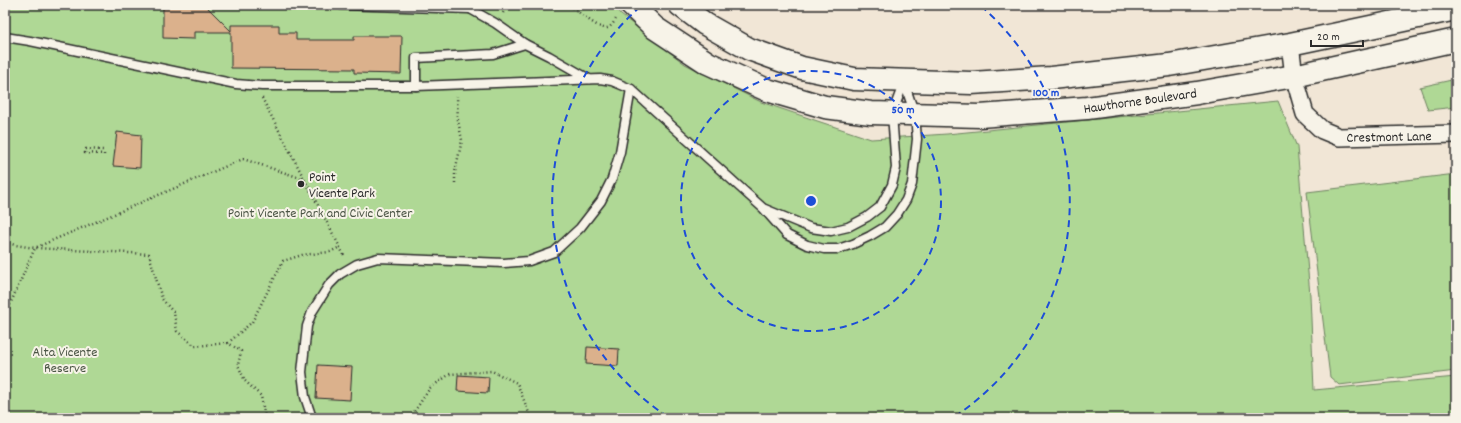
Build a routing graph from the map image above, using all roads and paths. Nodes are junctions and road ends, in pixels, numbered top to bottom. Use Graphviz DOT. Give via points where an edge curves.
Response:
graph roads {
  1 [pos="341,5"];
  2 [pos="508,5"];
  3 [pos="570,5"];
  4 [pos="680,5"];
  5 [pos="467,7"];
  6 [pos="1456,9"];
  7 [pos="624,12"];
  8 [pos="503,13"];
  9 [pos="5,37"];
  10 [pos="1456,40"];
  11 [pos="525,44"];
  12 [pos="1290,44"];
  13 [pos="1294,76"];
  14 [pos="590,79"];
  15 [pos="904,82"];
  16 [pos="457,85"];
  17 [pos="255,86"];
  18 [pos="416,86"];
  19 [pos="631,89"];
  20 [pos="892,114"];
  21 [pos="915,115"];
  22 [pos="1456,134"];
  23 [pos="104,150"];
  24 [pos="104,155"];
  25 [pos="304,179"];
  26 [pos="455,183"];
  27 [pos="764,209"];
  28 [pos="5,242"];
  29 [pos="340,247"];
  30 [pos="35,248"];
  31 [pos="350,268"];
  32 [pos="5,316"];
  33 [pos="228,343"];
  34 [pos="266,418"];
  35 [pos="312,418"];
  36 [pos="410,418"];
  37 [pos="531,418"];
  1 -- 5 [label="lane"];
  2 -- 8 [label="path"];
  3 -- 7 [label="path" via="602,28 607,28"];
  4 -- 15 [label="main road" via="705,24 749,50 802,68 854,79"];
  5 -- 11 [label="lane"];
  6 -- 12 [label="main road"];
  7 -- 20 [label="main road, Hawthorne Boulevard" via="655,28 708,63 767,90 825,107"];
  9 -- 17 [label="lane"];
  10 -- 13 [label="main road, Hawthorne Boulevard"];
  11 -- 14 [label="lane"];
  11 -- 18 [label="lane" via="493,54 416,58"];
  12 -- 13 [label="street, Crestmont Lane"];
  12 -- 15 [label="main road" via="1169,65 1051,78 971,83"];
  13 -- 21 [label="main road, Hawthorne Boulevard" via="1088,108 980,116"];
  13 -- 22 [label="street, Crestmont Lane" via="1305,114 1322,130 1340,137"];
  14 -- 16 [label="lane"];
  14 -- 19 [label="lane" via="612,81"];
  15 -- 20 [label="lane"];
  15 -- 21 [label="lane"];
  16 -- 18 [label="lane"];
  16 -- 26 [label="path" via="462,140"];
  17 -- 18 [label="lane"];
  17 -- 25 [label="path"];
  19 -- 27 [label="lane"];
  19 -- 31 [label="lane" via="620,152 612,179 601,201 580,228 554,252 529,261 504,263 378,258"];
  20 -- 21 [label="main road, Hawthorne Boulevard"];
  20 -- 27 [label="lane" via="896,168 892,185 880,207 867,217 848,227 831,230 811,228"];
  21 -- 27 [label="lane" via="917,139 912,184 897,214 870,236 838,249 807,245 787,235"];
  23 -- 24 [label="path" via="86,149 85,153"];
  25 -- 29 [label="path"];
  25 -- 30 [label="path" via="243,159"];
  28 -- 30 [label="path"];
  29 -- 31 [label="path"];
  29 -- 33 [label="path" via="330,252 302,255 283,261 252,322"];
  30 -- 32 [label="path"];
  30 -- 33 [label="path" via="149,254 162,300 174,313 177,331 195,346"];
  31 -- 35 [label="lane" via="329,285 312,312 307,326 302,372 305,397"];
  33 -- 34 [label="path" via="242,351 238,365 245,381 261,396"];
  36 -- 37 [label="path" via="430,388 450,374 492,371 517,383"];
}
